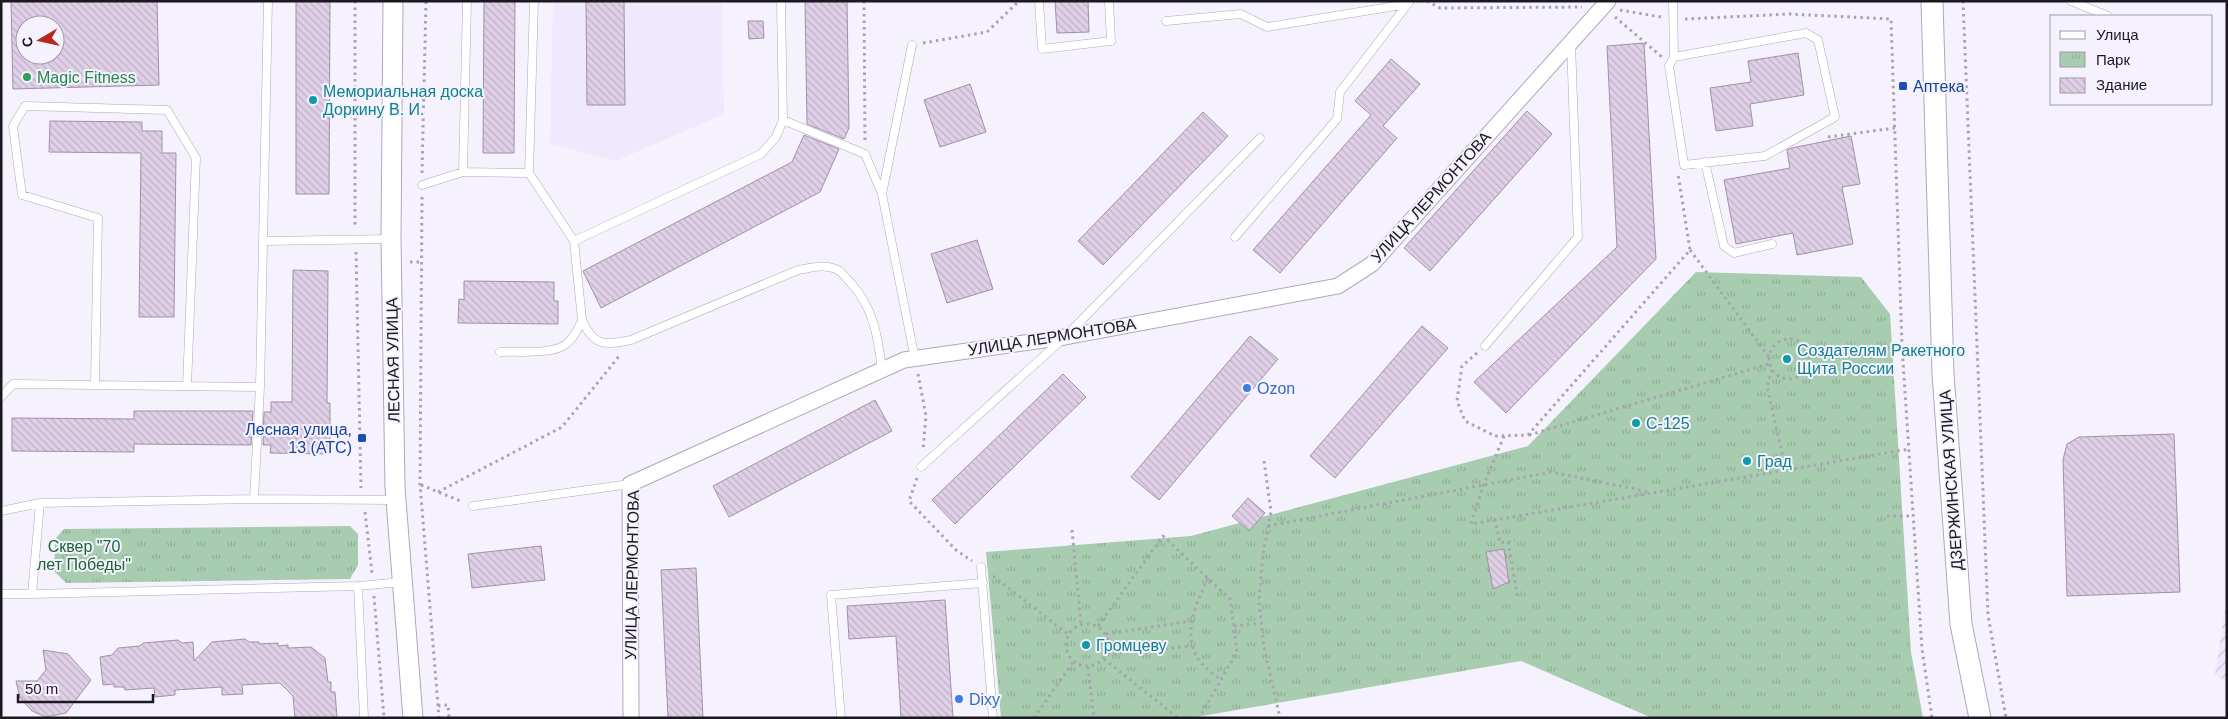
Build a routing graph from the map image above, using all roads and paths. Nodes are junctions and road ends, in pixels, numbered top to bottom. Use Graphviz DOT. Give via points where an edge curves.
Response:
graph roads {
  1 [pos="268,1"];
  2 [pos="355,1"];
  3 [pos="393,1"];
  4 [pos="426,1"];
  5 [pos="467,1"];
  6 [pos="534,1"];
  7 [pos="781,1"];
  8 [pos="864,1"];
  9 [pos="1019,1"];
  10 [pos="1039,1"];
  11 [pos="1109,1"];
  12 [pos="1427,1"];
  13 [pos="1673,1"];
  14 [pos="1932,1"];
  15 [pos="1963,1"];
  16 [pos="2071,1"];
  17 [pos="1409,3"];
  18 [pos="1606,4"];
  19 [pos="2106,15"];
  20 [pos="1674,19"];
  21 [pos="1166,21"];
  22 [pos="1571,42"];
  23 [pos="912,45"];
  24 [pos="1662,57"];
  25 [pos="1674,57"];
  26 [pos="783,120"];
  27 [pos="1895,128"];
  28 [pos="1826,137"];
  29 [pos="1260,138"];
  30 [pos="865,154"];
  31 [pos="1706,162"];
  32 [pos="1677,165"];
  33 [pos="463,172"];
  34 [pos="529,173"];
  35 [pos="422,185"];
  36 [pos="882,194"];
  37 [pos="1235,237"];
  38 [pos="391,238"];
  39 [pos="356,240"];
  40 [pos="264,241"];
  41 [pos="574,241"];
  42 [pos="1772,244"];
  43 [pos="1690,250"];
  44 [pos="356,259"];
  45 [pos="406,262"];
  46 [pos="422,262"];
  47 [pos="582,320"];
  48 [pos="1065,337"];
  49 [pos="631,340"];
  50 [pos="1485,346"];
  51 [pos="1902,346"];
  52 [pos="500,352"];
  53 [pos="1769,357"];
  54 [pos="1809,357"];
  55 [pos="915,359"];
  56 [pos="1769,364"];
  57 [pos="1772,370"];
  58 [pos="882,371"];
  59 [pos="94,385"];
  60 [pos="188,386"];
  61 [pos="260,387"];
  62 [pos="1,397"];
  63 [pos="1528,435"];
  64 [pos="1504,436"];
  65 [pos="1909,449"];
  66 [pos="1264,461"];
  67 [pos="921,467"];
  68 [pos="1786,470"];
  69 [pos="420,484"];
  70 [pos="630,484"];
  71 [pos="1484,484"];
  72 [pos="438,492"];
  73 [pos="1653,493"];
  74 [pos="254,499"];
  75 [pos="396,500"];
  76 [pos="40,503"];
  77 [pos="473,506"];
  78 [pos="1,511"];
  79 [pos="1887,516"];
  80 [pos="1913,516"];
  81 [pos="1495,520"];
  82 [pos="1268,526"];
  83 [pos="1072,530"];
  84 [pos="1515,541"];
  85 [pos="1508,542"];
  86 [pos="982,566"];
  87 [pos="1208,578"];
  88 [pos="402,582"];
  89 [pos="983,583"];
  90 [pos="358,586"];
  91 [pos="1,594"];
  92 [pos="32,594"];
  93 [pos="1518,600"];
  94 [pos="1192,622"];
  95 [pos="1262,623"];
  96 [pos="1081,624"];
  97 [pos="1098,626"];
  98 [pos="1234,626"];
  99 [pos="1068,634"];
  100 [pos="1106,634"];
  101 [pos="1192,646"];
  102 [pos="1107,654"];
  103 [pos="1104,659"];
  104 [pos="1073,662"];
  105 [pos="1088,667"];
  106 [pos="1221,680"];
  107 [pos="438,706"];
  108 [pos="364,718"];
  109 [pos="414,718"];
  110 [pos="439,718"];
  111 [pos="449,718"];
  112 [pos="631,718"];
  113 [pos="841,718"];
  114 [pos="993,718"];
  115 [pos="1034,718"];
  116 [pos="1094,718"];
  117 [pos="1178,718"];
  118 [pos="1199,718"];
  119 [pos="1280,718"];
  120 [pos="1932,718"];
  121 [pos="1980,718"];
  122 [pos="2006,718"];
  1 -- 40 [label="lane"];
  2 -- 39 [label="path"];
  3 -- 38 [label="street, ЛЕСНАЯ УЛИЦА"];
  4 -- 35 [label="path"];
  5 -- 33 [label="lane"];
  6 -- 34 [label="lane"];
  7 -- 26 [label="lane"];
  8 -- 30 [label="path"];
  9 -- 23 [label="path" via="987,32"];
  10 -- 11 [label="lane" via="1042,49 1111,41"];
  12 -- 18 [label="path" via="1440,8"];
  13 -- 20 [label="lane"];
  14 -- 121 [label="main road, ДЗЕРЖИНСКАЯ УЛИЦА" via="1943,374 1961,624"];
  15 -- 122 [label="path" via="1988,615"];
  16 -- 19 [label="lane"];
  17 -- 21 [label="lane" via="1267,27 1241,14"];
  17 -- 37 [label="lane" via="1340,92 1337,119"];
  18 -- 20 [label="path"];
  18 -- 22 [label="street, УЛИЦА ЛЕРМОНТОВА"];
  18 -- 24 [label="path"];
  20 -- 25 [label="lane"];
  20 -- 27 [label="path" via="1789,14 1891,20"];
  22 -- 48 [label="street, УЛИЦА ЛЕРМОНТОВА" via="1372,264 1338,286"];
  22 -- 50 [label="lane" via="1578,237"];
  23 -- 36 [label="lane"];
  25 -- 31 [label="lane" via="1670,66 1684,165"];
  25 -- 31 [label="lane" via="1806,33 1818,40 1835,117 1765,156"];
  26 -- 30 [label="lane"];
  26 -- 41 [label="lane" via="776,137 761,154"];
  27 -- 28 [label="path"];
  27 -- 51 [label="path"];
  29 -- 48 [label="lane"];
  30 -- 36 [label="lane"];
  31 -- 42 [label="lane" via="1724,246 1734,253"];
  32 -- 43 [label="path"];
  33 -- 34 [label="lane"];
  33 -- 35 [label="lane"];
  34 -- 41 [label="lane"];
  35 -- 46 [label="path"];
  36 -- 55 [label="lane"];
  38 -- 39 [label="lane"];
  38 -- 75 [label="street, ЛЕСНАЯ УЛИЦА"];
  39 -- 40 [label="lane"];
  39 -- 44 [label="path"];
  40 -- 61 [label="lane"];
  41 -- 47 [label="lane"];
  43 -- 53 [label="path"];
  43 -- 63 [label="path"];
  45 -- 46 [label="path"];
  46 -- 69 [label="path"];
  47 -- 49 [label="lane" via="587,332 598,343"];
  47 -- 52 [label="lane" via="566,345 550,350"];
  48 -- 55 [label="street, УЛИЦА ЛЕРМОНТОВА"];
  48 -- 67 [label="lane"];
  49 -- 58 [label="lane" via="798,270 822,266 838,269 859,292 871,313 877,330"];
  49 -- 72 [label="path" via="562,427"];
  50 -- 64 [label="path" via="1462,366 1457,401 1465,421 1495,436"];
  51 -- 54 [label="path"];
  51 -- 65 [label="path"];
  53 -- 54 [label="path" via="1775,344 1784,339 1800,342"];
  53 -- 56 [label="path"];
  54 -- 57 [label="path" via="1804,372 1798,377 1784,378"];
  55 -- 58 [label="street, УЛИЦА ЛЕРМОНТОВА" via="904,360"];
  55 -- 67 [label="path" via="926,416"];
  56 -- 57 [label="path"];
  56 -- 63 [label="path"];
  57 -- 68 [label="path" via="1767,386"];
  58 -- 70 [label="street, УЛИЦА ЛЕРМОНТОВА"];
  59 -- 60 [label="lane"];
  59 -- 60 [label="lane" via="98,218 22,195 13,126 25,106 167,110 196,158"];
  59 -- 62 [label="lane" via="13,384"];
  60 -- 61 [label="lane"];
  61 -- 74 [label="lane"];
  63 -- 64 [label="path"];
  64 -- 71 [label="path"];
  65 -- 68 [label="path"];
  65 -- 80 [label="path"];
  66 -- 82 [label="path" via="1270,512"];
  67 -- 86 [label="path" via="910,501 956,550"];
  68 -- 73 [label="path"];
  69 -- 72 [label="path"];
  69 -- 107 [label="path"];
  70 -- 77 [label="lane"];
  70 -- 112 [label="street, УЛИЦА ЛЕРМОНТОВА"];
  71 -- 73 [label="path" via="1551,472"];
  71 -- 81 [label="path" via="1472,524"];
  71 -- 82 [label="path"];
  72 -- 77 [label="path"];
  73 -- 81 [label="path"];
  74 -- 75 [label="lane"];
  74 -- 76 [label="lane"];
  75 -- 88 [label="street, ЛЕСНАЯ УЛИЦА"];
  76 -- 78 [label="lane"];
  76 -- 92 [label="lane"];
  79 -- 80 [label="path"];
  80 -- 120 [label="path" via="1922,649"];
  81 -- 85 [label="path" via="1500,543"];
  82 -- 95 [label="path" via="1259,602"];
  83 -- 96 [label="path"];
  84 -- 85 [label="path"];
  85 -- 93 [label="path"];
  86 -- 89 [label="lane"];
  86 -- 99 [label="path"];
  87 -- 94 [label="path" via="1194,609"];
  87 -- 97 [label="path" via="1163,536"];
  87 -- 98 [label="path" via="1230,599"];
  88 -- 90 [label="lane"];
  88 -- 109 [label="street, ЛЕСНАЯ УЛИЦА"];
  89 -- 113 [label="lane" via="830,596"];
  89 -- 114 [label="lane"];
  90 -- 92 [label="lane"];
  90 -- 108 [label="lane"];
  91 -- 92 [label="lane"];
  94 -- 100 [label="path"];
  94 -- 101 [label="path"];
  95 -- 98 [label="path"];
  95 -- 119 [label="path" via="1264,647"];
  96 -- 97 [label="path"];
  96 -- 99 [label="path"];
  97 -- 100 [label="path"];
  98 -- 106 [label="path" via="1237,652"];
  99 -- 104 [label="path" via="1065,649"];
  100 -- 102 [label="path" via="1109,642"];
  101 -- 102 [label="path"];
  101 -- 106 [label="path" via="1202,664"];
  102 -- 103 [label="path"];
  103 -- 105 [label="path"];
  103 -- 117 [label="path"];
  104 -- 105 [label="path"];
  104 -- 115 [label="path"];
  105 -- 116 [label="path"];
  106 -- 118 [label="path"];
  107 -- 110 [label="path"];
  107 -- 111 [label="path" via="448,705"];
}
